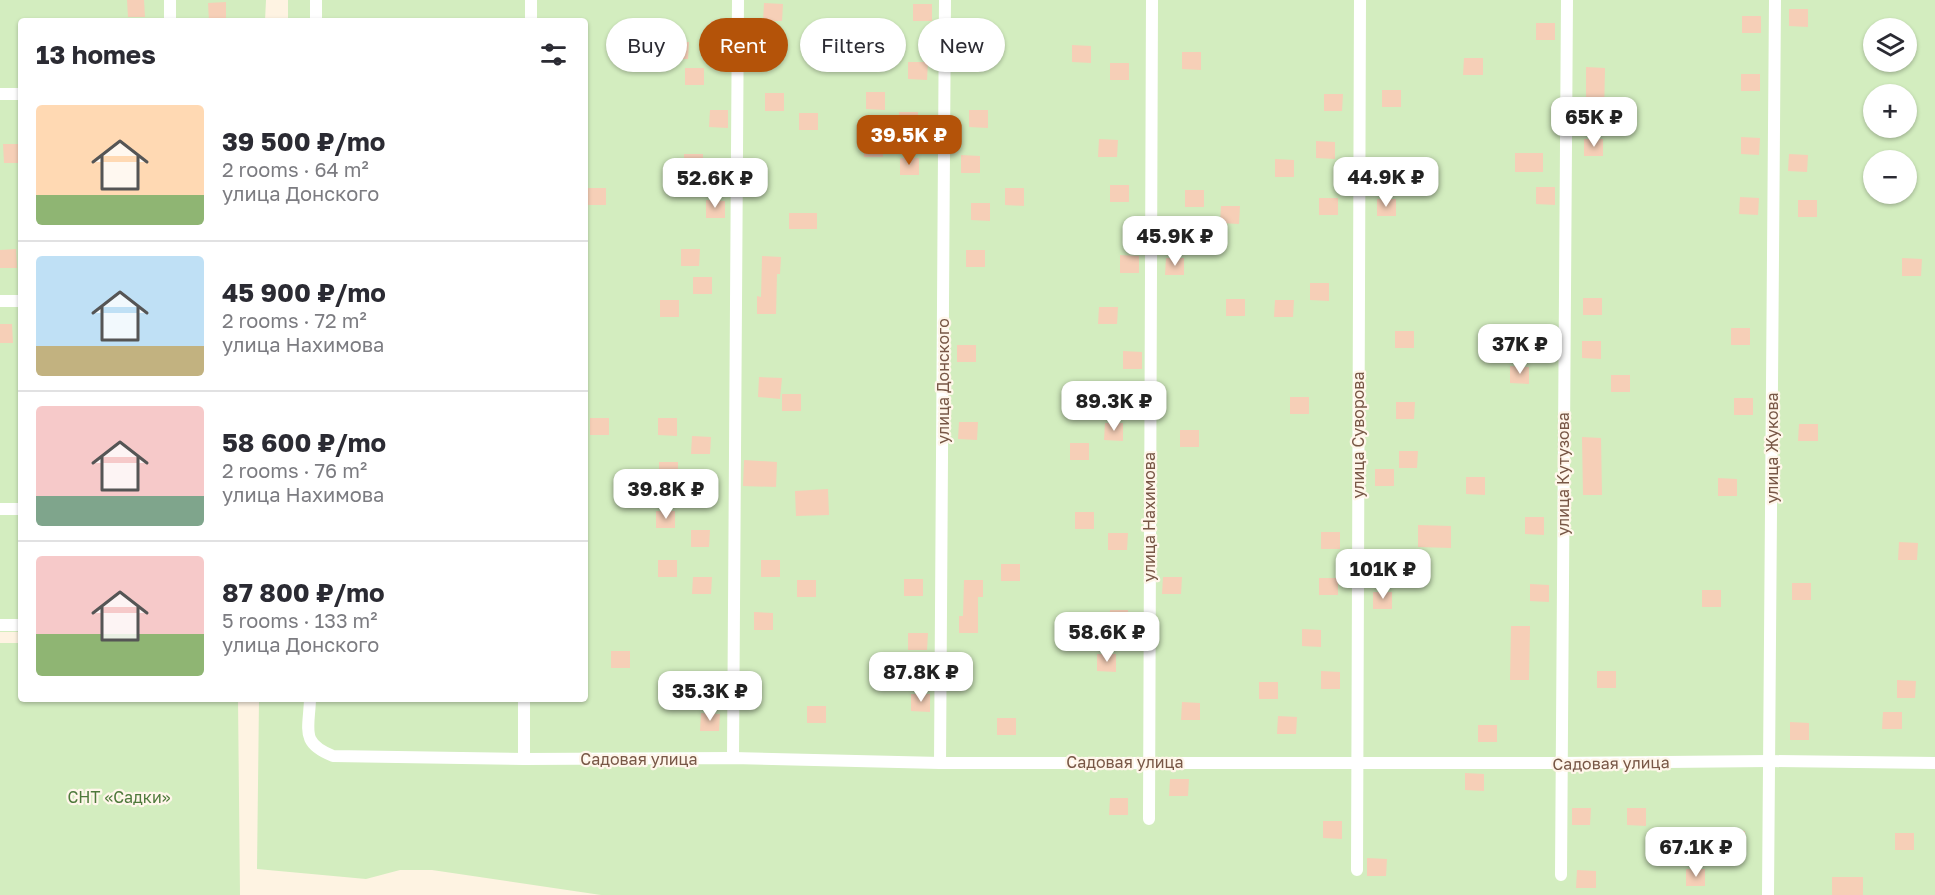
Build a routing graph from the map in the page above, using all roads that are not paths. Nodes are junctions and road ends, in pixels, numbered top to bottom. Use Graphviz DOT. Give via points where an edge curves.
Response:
graph roads {
  1 [pos="171,0"];
  2 [pos="316,0"];
  3 [pos="531,0"];
  4 [pos="738,0"];
  5 [pos="945,0"];
  6 [pos="1152,0"];
  7 [pos="1359,0"];
  8 [pos="1567,0"];
  9 [pos="1775,0"];
  10 [pos="170,18"];
  11 [pos="315,18"];
  12 [pos="531,18"];
  13 [pos="0,94"];
  14 [pos="18,94"];
  15 [pos="0,301"];
  16 [pos="18,301"];
  17 [pos="0,509"];
  18 [pos="18,509"];
  19 [pos="0,625"];
  20 [pos="18,625"];
  21 [pos="310,702"];
  22 [pos="524,702"];
  23 [pos="734,758"];
  24 [pos="524,759"];
  25 [pos="1769,760"];
  26 [pos="1148,762"];
  27 [pos="1357,762"];
  28 [pos="940,763"];
  29 [pos="1561,763"];
  30 [pos="1935,763"];
  31 [pos="1149,819"];
  32 [pos="1358,870"];
  33 [pos="1561,875"];
  34 [pos="1768,895"];
  1 -- 10 [label="street"];
  2 -- 11 [label="street"];
  3 -- 12 [label="street"];
  4 -- 23 [label="street"];
  5 -- 28 [label="street, улица Донского"];
  6 -- 26 [label="street, улица Нахимова"];
  7 -- 27 [label="street, улица Суворова"];
  8 -- 29 [label="street, улица Кутузова"];
  9 -- 25 [label="street, улица Жукова"];
  13 -- 14 [label="street"];
  15 -- 16 [label="street"];
  17 -- 18 [label="street"];
  19 -- 20 [label="street"];
  21 -- 24 [label="street, Садовая улица" via="309,739 317,750 333,756"];
  22 -- 24 [label="street"];
  23 -- 24 [label="street, Садовая улица"];
  23 -- 28 [label="street, Садовая улица"];
  25 -- 29 [label="street, Садовая улица"];
  25 -- 30 [label="street, Садовая улица"];
  25 -- 34 [label="street, улица Жукова"];
  26 -- 27 [label="street, Садовая улица"];
  26 -- 28 [label="street, Садовая улица"];
  26 -- 31 [label="street, улица Нахимова"];
  27 -- 29 [label="street, Садовая улица"];
  27 -- 32 [label="street, улица Суворова"];
  29 -- 33 [label="street, улица Кутузова"];
}
